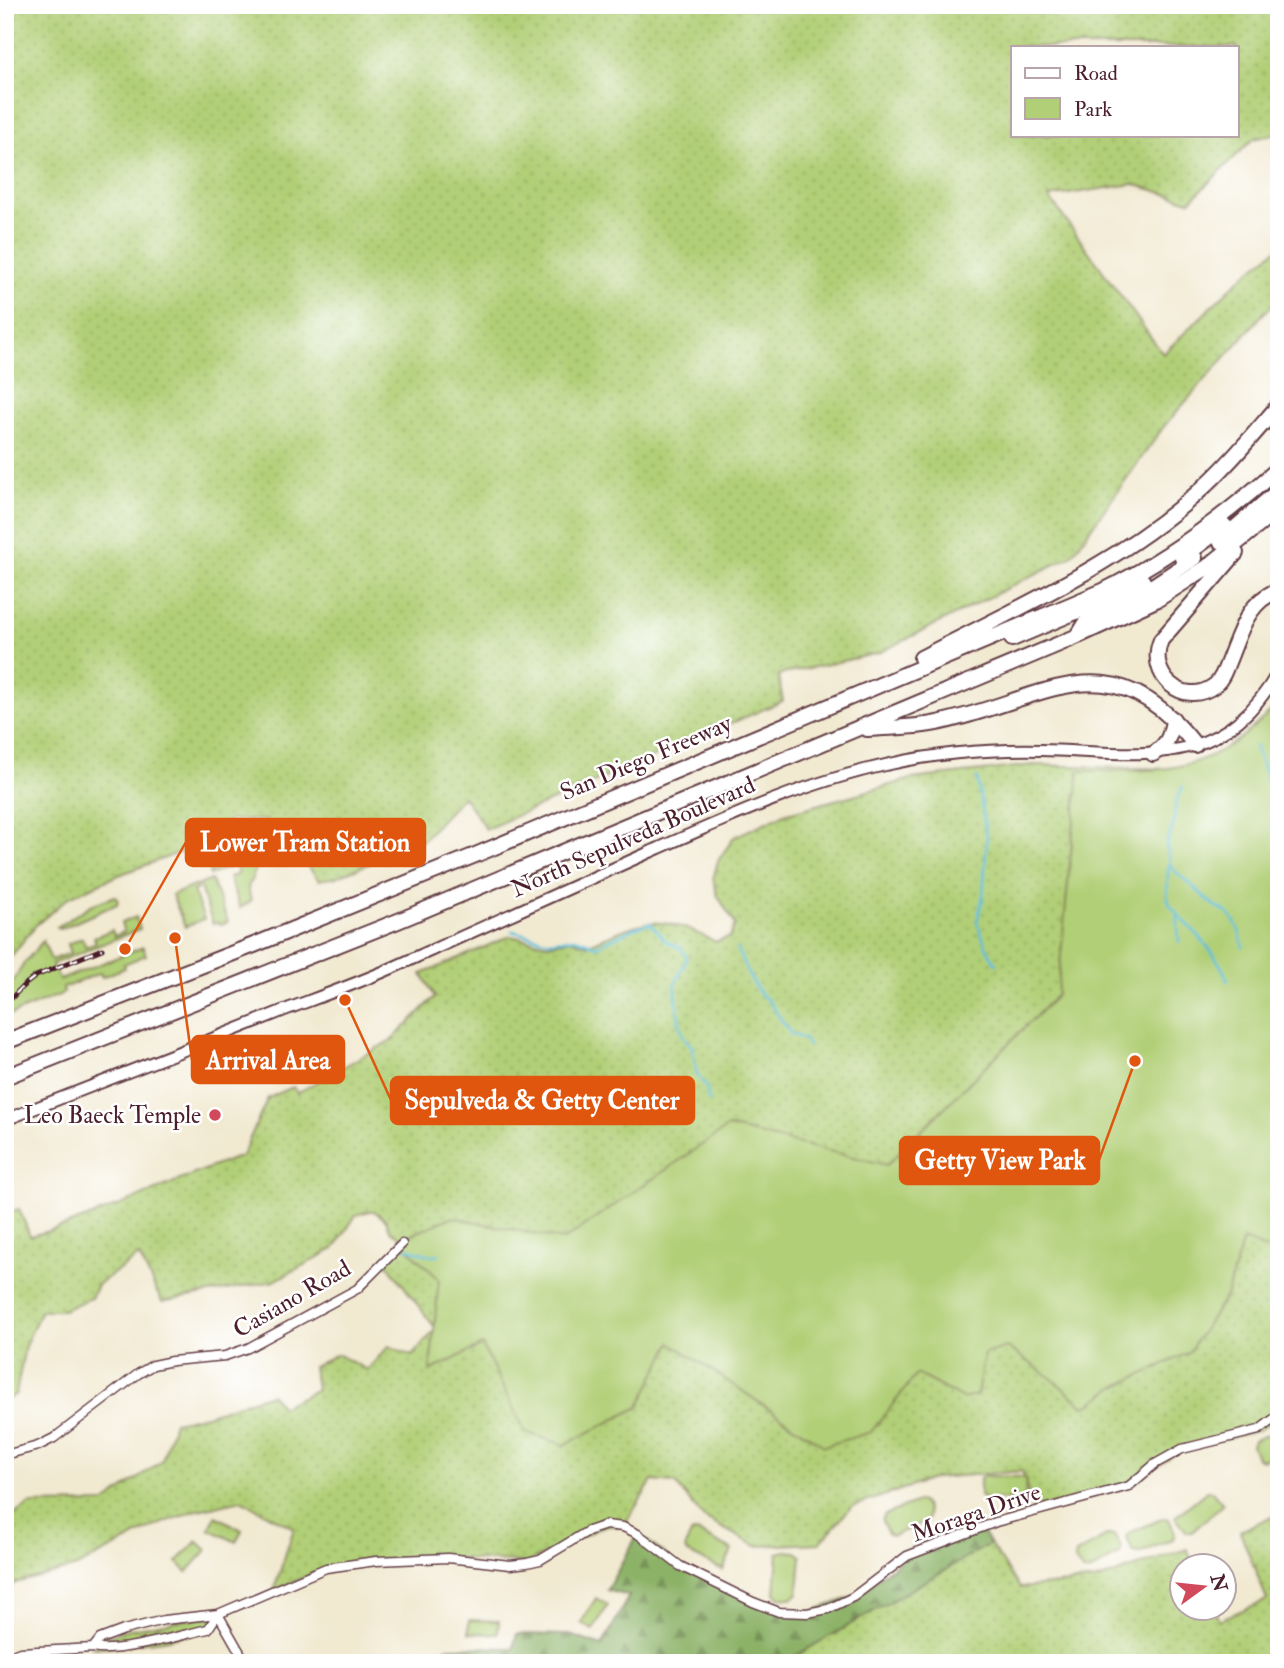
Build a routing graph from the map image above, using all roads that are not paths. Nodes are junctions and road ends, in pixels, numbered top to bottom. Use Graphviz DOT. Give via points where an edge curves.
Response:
graph roads {
  1 [pos="1279,405"];
  2 [pos="1279,468"];
  3 [pos="1279,480"];
  4 [pos="1279,490"];
  5 [pos="1257,499"];
  6 [pos="1279,509"];
  7 [pos="1257,528"];
  8 [pos="1279,590"];
  9 [pos="1078,636"];
  10 [pos="1279,670"];
  11 [pos="832,703"];
  12 [pos="1173,719"];
  13 [pos="852,730"];
  14 [pos="1195,745"];
  15 [pos="1153,754"];
  16 [pos="5,1042"];
  17 [pos="5,1077"];
  18 [pos="5,1120"];
  19 [pos="402,1244"];
  20 [pos="1279,1415"];
  21 [pos="5,1455"];
  22 [pos="218,1614"];
  23 [pos="93,1648"];
  24 [pos="5,1658"];
  25 [pos="246,1663"];
  1 -- 11 [label="highway" via="1212,480 1124,550"];
  2 -- 5 [label="highway, San Diego Freeway"];
  3 -- 5 [label="highway"];
  4 -- 5 [label="highway"];
  5 -- 9 [label="highway" via="1212,547 1087,621"];
  5 -- 11 [label="highway, San Diego Freeway" via="1132,576"];
  6 -- 7 [label="highway"];
  7 -- 8 [label="highway" via="1161,640 1157,661 1165,680 1185,692 1215,685 1251,609"];
  7 -- 9 [label="highway" via="1158,599"];
  9 -- 13 [label="highway"];
  10 -- 14 [label="main road, North Sepulveda Boulevard" via="1261,699 1241,719"];
  11 -- 16 [label="highway, San Diego Freeway" via="473,856"];
  12 -- 13 [label="highway" via="1136,692 1082,682 936,724"];
  12 -- 14 [label="highway"];
  12 -- 15 [label="highway" via="1170,738"];
  13 -- 17 [label="highway" via="517,872"];
  14 -- 15 [label="main road, North Sepulveda Boulevard"];
  15 -- 18 [label="main road, North Sepulveda Boulevard" via="961,753 901,761 806,786 361,981"];
  19 -- 21 [label="street, Casiano Road" via="357,1289 248,1348 225,1356 153,1365 54,1438"];
  20 -- 22 [label="street, Moraga Drive" via="1259,1430 1182,1448 1129,1486 996,1522 907,1556 853,1597 807,1613 779,1612 753,1602 680,1566 638,1534 606,1525 527,1563 448,1558 326,1569"];
  22 -- 23 [label="street, Moraga Drive" via="124,1630 100,1639"];
  22 -- 23 [label="street, Moraga Drive" via="208,1629 103,1650"];
  22 -- 25 [label="street"];
  23 -- 24 [label="street, Moraga Drive" via="20,1652"];
}
